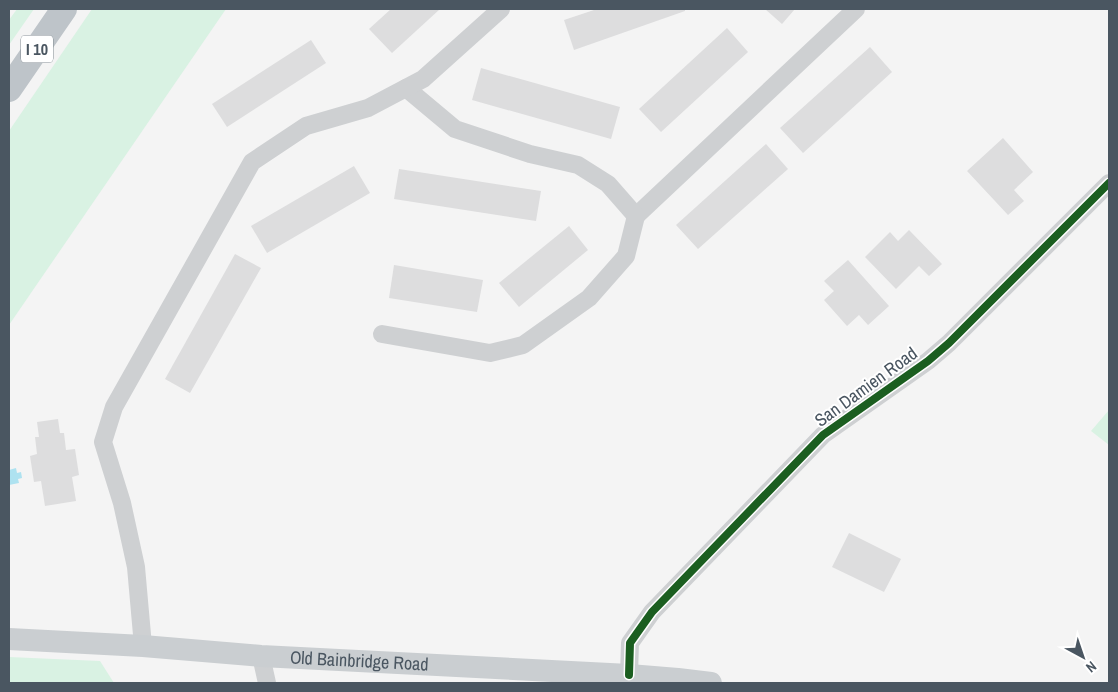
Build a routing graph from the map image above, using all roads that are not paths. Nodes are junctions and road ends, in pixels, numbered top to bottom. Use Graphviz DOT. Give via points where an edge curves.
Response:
graph roads {
  1 [pos="64,9"];
  2 [pos="501,9"];
  3 [pos="856,9"];
  4 [pos="406,88"];
  5 [pos="9,89"];
  6 [pos="1109,183"];
  7 [pos="636,216"];
  8 [pos="382,334"];
  9 [pos="9,639"];
  10 [pos="143,646"];
  11 [pos="262,656"];
  12 [pos="629,675"];
  13 [pos="267,683"];
  14 [pos="711,683"];
  1 -- 5 [label="highway, I 10"];
  2 -- 4 [label="street" via="423,80"];
  3 -- 7 [label="street"];
  4 -- 7 [label="street" via="455,129 530,154 578,165 608,184"];
  4 -- 10 [label="street" via="368,108 306,126 252,162 114,408 103,442 122,503 136,567"];
  6 -- 12 [label="street, San Damien Road" via="949,343 823,435 652,612 630,643"];
  7 -- 8 [label="street" via="626,256 590,298 522,345 490,353"];
  9 -- 10 [label="main road, Old Bainbridge Road"];
  10 -- 11 [label="main road, Old Bainbridge Road"];
  11 -- 12 [label="main road, Old Bainbridge Road"];
  11 -- 13 [label="street"];
  12 -- 14 [label="main road, Old Bainbridge Road"];
}
